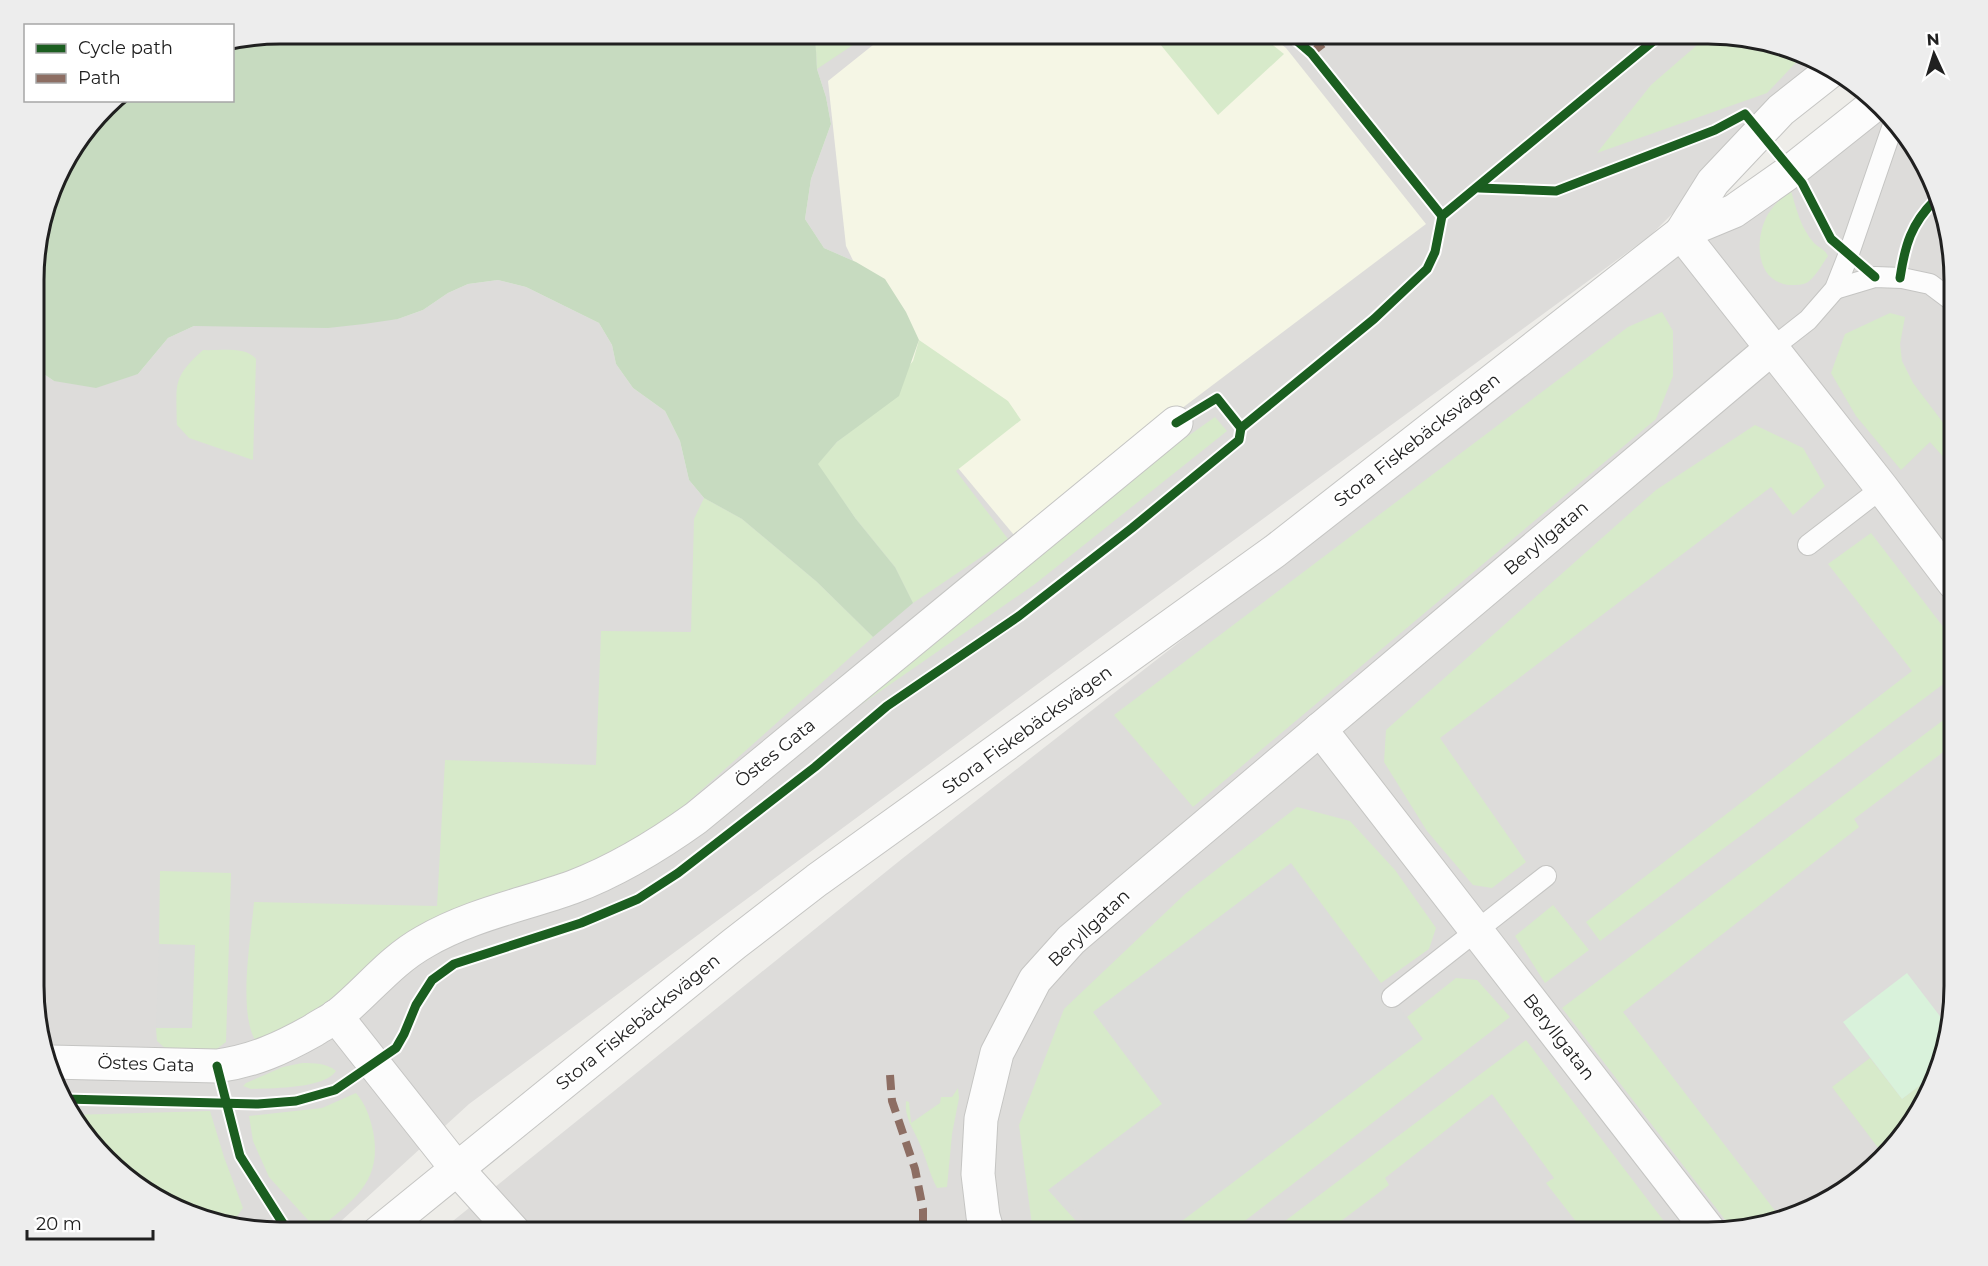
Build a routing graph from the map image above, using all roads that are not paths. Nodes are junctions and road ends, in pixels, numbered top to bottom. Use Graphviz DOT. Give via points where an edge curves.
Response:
graph roads {
  1 [pos="1826,75"];
  2 [pos="1870,108"];
  3 [pos="1891,130"];
  4 [pos="1681,233"];
  5 [pos="1835,289"];
  6 [pos="1944,294"];
  7 [pos="1772,348"];
  8 [pos="1176,423"];
  9 [pos="1882,488"];
  10 [pos="1808,545"];
  11 [pos="1944,563"];
  12 [pos="1320,729"];
  13 [pos="1546,876"];
  14 [pos="1476,930"];
  15 [pos="1392,997"];
  16 [pos="336,1016"];
  17 [pos="56,1062"];
  18 [pos="457,1169"];
  19 [pos="392,1222"];
  20 [pos="505,1222"];
  21 [pos="985,1222"];
  22 [pos="1702,1222"];
  1 -- 4 [label="street, Stora Fiskebäcksvägen" via="1781,110 1713,182"];
  2 -- 4 [label="street, Stora Fiskebäcksvägen" via="1734,211"];
  3 -- 5 [label="lane"];
  4 -- 7 [label="street"];
  4 -- 18 [label="street, Stora Fiskebäcksvägen" via="1275,551 734,944"];
  5 -- 6 [label="lane" via="1875,277 1902,278 1930,284"];
  5 -- 7 [label="lane" via="1808,320"];
  7 -- 9 [label="street"];
  7 -- 12 [label="street, Beryllgatan"];
  8 -- 16 [label="street, Östes Gata" via="696,818 658,845 573,886 455,925 381,973"];
  9 -- 10 [label="lane"];
  9 -- 11 [label="street"];
  12 -- 14 [label="street, Beryllgatan"];
  12 -- 21 [label="street, Beryllgatan" via="1071,940 1035,980 997,1053 981,1119 978,1174"];
  13 -- 14 [label="lane"];
  14 -- 15 [label="lane"];
  14 -- 22 [label="street, Beryllgatan"];
  16 -- 17 [label="street, Östes Gata" via="280,1049 237,1064"];
  16 -- 18 [label="street"];
  18 -- 19 [label="street, Stora Fiskebäcksvägen"];
  18 -- 20 [label="street"];
}
